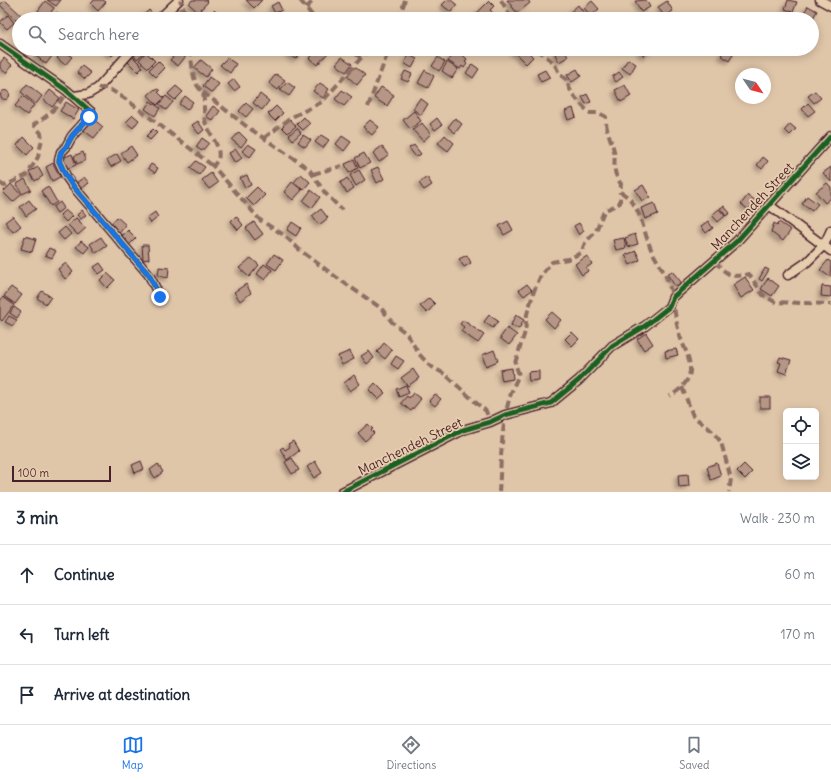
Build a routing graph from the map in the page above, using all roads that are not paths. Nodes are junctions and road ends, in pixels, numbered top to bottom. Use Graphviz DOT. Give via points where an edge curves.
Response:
graph roads {
  1 [pos="179,0"];
  2 [pos="820,0"];
  3 [pos="831,6"];
  4 [pos="166,12"];
  5 [pos="0,44"];
  6 [pos="12,52"];
  7 [pos="17,56"];
  8 [pos="127,56"];
  9 [pos="74,96"];
  10 [pos="831,136"];
  11 [pos="769,205"];
  12 [pos="831,230"];
  13 [pos="824,244"];
  14 [pos="831,251"];
  15 [pos="788,275"];
  16 [pos="160,297"];
  17 [pos="342,492"];
  1 -- 4 [label="street"];
  2 -- 3 [label="street"];
  5 -- 6 [label="street"];
  7 -- 9 [label="street"];
  8 -- 9 [label="street" via="95,90"];
  9 -- 16 [label="street" via="91,112 61,152 59,161 73,186 149,275"];
  10 -- 11 [label="street, Manchendeh Street"];
  11 -- 13 [label="street" via="813,239"];
  11 -- 17 [label="street, Manchendeh Street" via="737,241 672,297 669,307 645,326 612,346 579,380 551,403 505,415 463,430"];
  12 -- 13 [label="street"];
  13 -- 14 [label="street"];
  13 -- 15 [label="street" via="807,262"];
}
